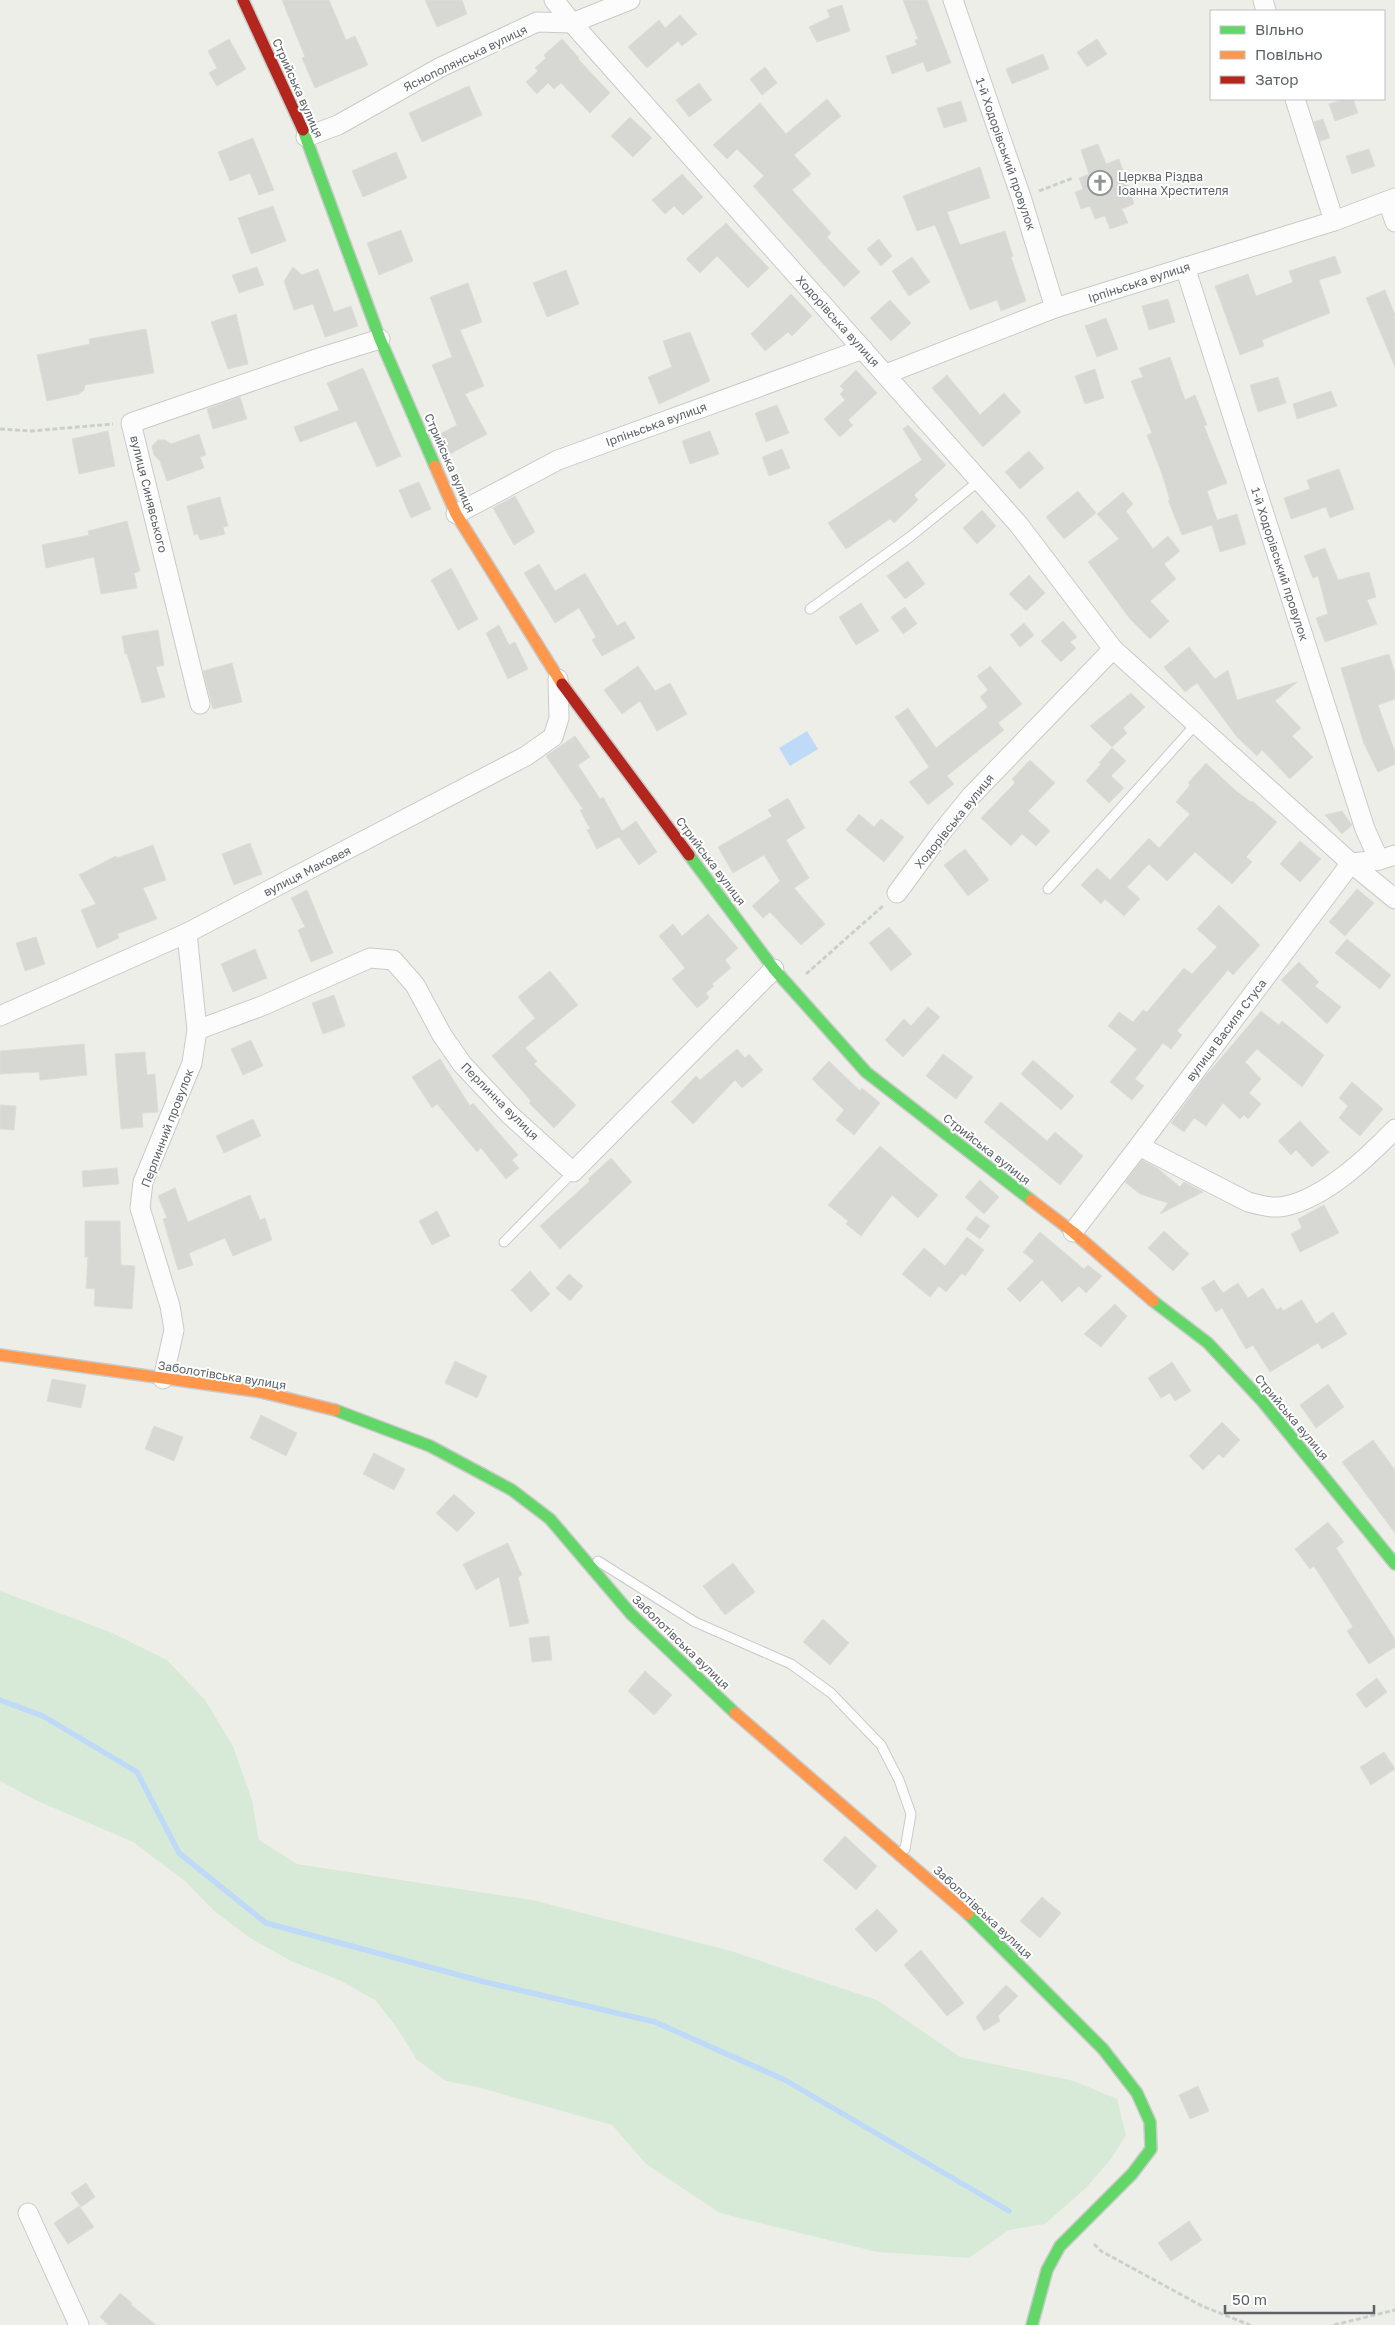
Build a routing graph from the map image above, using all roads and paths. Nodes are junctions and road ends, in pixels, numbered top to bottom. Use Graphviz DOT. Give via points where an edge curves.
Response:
graph roads {
  1 [pos="243,0"];
  2 [pos="554,0"];
  3 [pos="630,0"];
  4 [pos="953,0"];
  5 [pos="572,23"];
  6 [pos="1295,100"];
  7 [pos="306,137"];
  8 [pos="1073,178"];
  9 [pos="1021,197"];
  10 [pos="1392,200"];
  11 [pos="1334,221"];
  12 [pos="1395,222"];
  13 [pos="1184,267"];
  14 [pos="1055,308"];
  15 [pos="380,339"];
  16 [pos="863,349"];
  17 [pos="886,374"];
  18 [pos="131,423"];
  19 [pos="0,429"];
  20 [pos="980,480"];
  21 [pos="456,514"];
  22 [pos="810,609"];
  23 [pos="1113,649"];
  24 [pos="558,679"];
  25 [pos="200,704"];
  26 [pos="1196,724"];
  27 [pos="1387,858"];
  28 [pos="1351,863"];
  29 [pos="1048,889"];
  30 [pos="897,893"];
  31 [pos="1395,899"];
  32 [pos="187,933"];
  33 [pos="774,969"];
  34 [pos="790,988"];
  35 [pos="0,1016"];
  36 [pos="197,1030"];
  37 [pos="1395,1129"];
  38 [pos="1139,1146"];
  39 [pos="574,1172"];
  40 [pos="1073,1232"];
  41 [pos="504,1242"];
  42 [pos="0,1355"];
  43 [pos="162,1379"];
  44 [pos="575,1547"];
  45 [pos="1395,1564"];
  46 [pos="898,1852"];
  47 [pos="28,2213"];
  48 [pos="1079,2228"];
  49 [pos="1395,2310"];
  50 [pos="79,2325"];
  51 [pos="1032,2325"];
  52 [pos="1250,2325"];
  53 [pos="1334,2325"];
  1 -- 7 [label="street, Стрийська вулиця"];
  2 -- 5 [label="street, Ходорівська вулиця"];
  3 -- 5 [label="street, Яснополянська вулиця"];
  4 -- 9 [label="street, 1-й Ходорівський провулок"];
  5 -- 7 [label="street, Яснополянська вулиця" via="538,22 441,67 338,125"];
  5 -- 16 [label="street, Ходорівська вулиця"];
  6 -- 11 [label="street"];
  7 -- 15 [label="street, Стрийська вулиця"];
  8 -- 9 [label="path"];
  9 -- 14 [label="street, 1-й Ходорівський провулок"];
  10 -- 11 [label="street, Ірпіньська вулиця"];
  10 -- 12 [label="street"];
  11 -- 13 [label="street, Ірпіньська вулиця"];
  13 -- 14 [label="street, Ірпіньська вулиця"];
  13 -- 27 [label="street, 1-й Ходорівський провулок" via="1365,829"];
  14 -- 17 [label="street, Ірпіньська вулиця"];
  15 -- 18 [label="street, вулиця Синявського"];
  15 -- 21 [label="street, Стрийська вулиця"];
  16 -- 17 [label="street, Ходорівська вулиця"];
  16 -- 21 [label="street, Ірпіньська вулиця" via="558,460"];
  17 -- 20 [label="street, Ходорівська вулиця"];
  18 -- 19 [label="path" via="31,431"];
  18 -- 25 [label="street, вулиця Синявського"];
  20 -- 22 [label="lane" via="910,537"];
  20 -- 23 [label="street, Ходорівська вулиця" via="1019,525"];
  21 -- 24 [label="street, Стрийська вулиця"];
  23 -- 26 [label="street, Ходорівська вулиця"];
  23 -- 30 [label="street, Ходорівська вулиця" via="971,796"];
  24 -- 32 [label="street, вулиця Маковея" via="559,718 553,738 508,765"];
  24 -- 33 [label="street, Стрийська вулиця"];
  26 -- 28 [label="street, Ходорівська вулиця"];
  26 -- 29 [label="lane"];
  27 -- 28 [label="street"];
  28 -- 31 [label="street, Ходорівська вулиця"];
  28 -- 38 [label="street, вулиця Василя Стуса"];
  30 -- 34 [label="path"];
  32 -- 35 [label="street, вулиця Маковея"];
  32 -- 36 [label="street, Перлинний провулок"];
  33 -- 34 [label="street, Стрийська вулиця"];
  33 -- 39 [label="street"];
  34 -- 40 [label="street, Стрийська вулиця" via="866,1072"];
  36 -- 39 [label="street, Перлинна вулиця" via="262,1006 370,958 393,960 415,985 462,1064 510,1115"];
  36 -- 43 [label="street, Перлинний провулок" via="192,1063 143,1182 140,1208 170,1306 174,1330"];
  37 -- 38 [label="street" via="1368,1157 1329,1186 1305,1200 1284,1206 1248,1202"];
  38 -- 40 [label="street, вулиця Василя Стуса"];
  39 -- 41 [label="lane"];
  40 -- 45 [label="street, Стрийська вулиця" via="1208,1343 1263,1402"];
  42 -- 43 [label="street, Заболотівська вулиця"];
  43 -- 44 [label="street, Заболотівська вулиця" via="261,1392 344,1413 430,1446 512,1490 550,1519"];
  44 -- 46 [label="street, Заболотівська вулиця" via="631,1614 742,1720"];
  44 -- 46 [label="lane" via="695,1622 791,1664 831,1693 881,1744 899,1780 911,1814 905,1848"];
  46 -- 48 [label="street, Заболотівська вулиця" via="986,1931 1103,2049 1137,2093 1150,2122 1151,2150"];
  47 -- 50 [label="street"];
  48 -- 51 [label="street, Заболотівська вулиця" via="1060,2246 1047,2270"];
  48 -- 52 [label="path" via="1101,2251 1202,2306"];
  49 -- 53 [label="path"];
}
